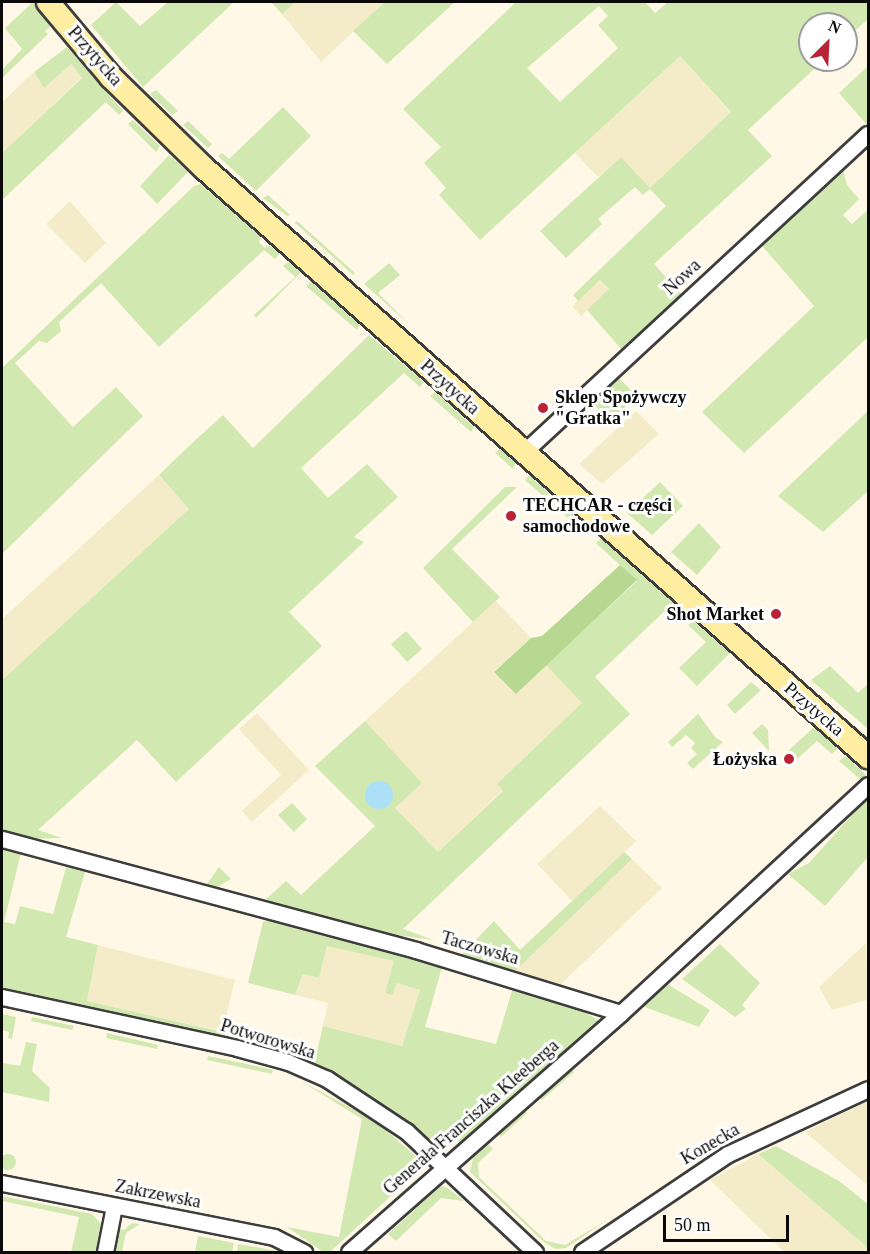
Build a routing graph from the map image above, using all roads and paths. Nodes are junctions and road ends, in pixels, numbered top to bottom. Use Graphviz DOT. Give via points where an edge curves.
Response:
graph roads {
  1 [pos="48,2"];
  2 [pos="868,134"];
  3 [pos="524,452"];
  4 [pos="868,757"];
  5 [pos="868,784"];
  6 [pos="2,839"];
  7 [pos="2,997"];
  8 [pos="621,1013"];
  9 [pos="868,1089"];
  10 [pos="444,1166"];
  11 [pos="2,1184"];
  12 [pos="114,1206"];
  13 [pos="105,1252"];
  14 [pos="304,1252"];
  15 [pos="349,1252"];
  16 [pos="535,1252"];
  17 [pos="582,1252"];
  1 -- 3 [label="main road, Przytycka" via="111,77 204,168"];
  2 -- 3 [label="street, Nowa"];
  3 -- 4 [label="main road, Przytycka"];
  5 -- 8 [label="street"];
  6 -- 8 [label="street, Taczowska" via="416,950"];
  7 -- 10 [label="street, Potworowska" via="288,1062 327,1079 376,1108"];
  8 -- 10 [label="street, Generała Franciszka Kleeberga"];
  9 -- 17 [label="street, Konecka" via="728,1154"];
  10 -- 15 [label="street, Generała Franciszka Kleeberga"];
  10 -- 16 [label="street, Potworowska"];
  11 -- 12 [label="street, Zakrzewska"];
  12 -- 13 [label="street"];
  12 -- 14 [label="street, Zakrzewska" via="274,1237"];
}
